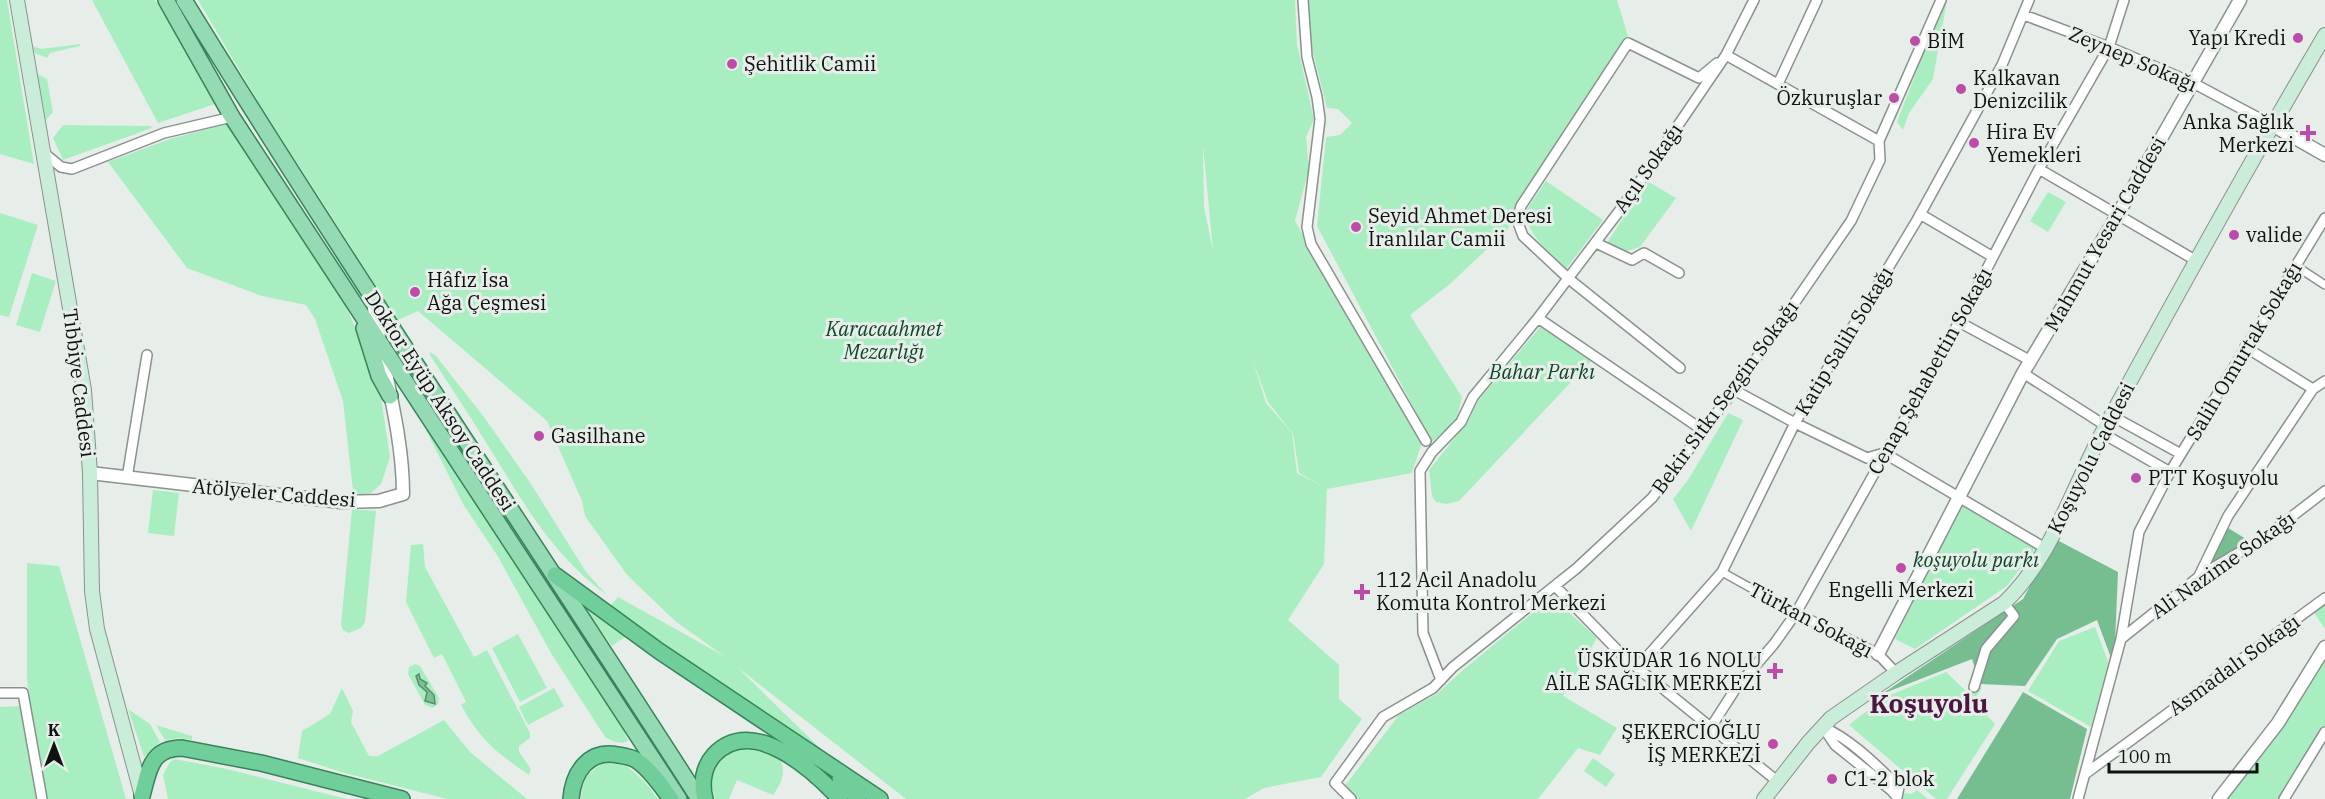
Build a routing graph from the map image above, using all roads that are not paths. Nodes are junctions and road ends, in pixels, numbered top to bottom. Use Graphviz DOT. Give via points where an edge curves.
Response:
graph roads {
  1 [pos="17,0"];
  2 [pos="166,0"];
  3 [pos="184,0"];
  4 [pos="1303,0"];
  5 [pos="1754,0"];
  6 [pos="1817,0"];
  7 [pos="1941,0"];
  8 [pos="2029,0"];
  9 [pos="2124,0"];
  10 [pos="2240,0"];
  11 [pos="2024,15"];
  12 [pos="2325,35"];
  13 [pos="2109,47"];
  14 [pos="1726,55"];
  15 [pos="2193,83"];
  16 [pos="1778,84"];
  17 [pos="232,117"];
  18 [pos="2272,125"];
  19 [pos="1879,141"];
  20 [pos="42,152"];
  21 [pos="2325,154"];
  22 [pos="2039,169"];
  23 [pos="1920,214"];
  24 [pos="2118,214"];
  25 [pos="2325,218"];
  26 [pos="1596,243"];
  27 [pos="1992,258"];
  28 [pos="2195,260"];
  29 [pos="2296,266"];
  30 [pos="1679,273"];
  31 [pos="1569,279"];
  32 [pos="2325,285"];
  33 [pos="373,300"];
  34 [pos="357,308"];
  35 [pos="1538,318"];
  36 [pos="1959,322"];
  37 [pos="378,340"];
  38 [pos="2246,347"];
  39 [pos="407,351"];
  40 [pos="147,355"];
  41 [pos="2031,361"];
  42 [pos="1680,368"];
  43 [pos="390,369"];
  44 [pos="2023,374"];
  45 [pos="2325,381"];
  46 [pos="2313,388"];
  47 [pos="1734,390"];
  48 [pos="390,396"];
  49 [pos="1795,423"];
  50 [pos="2106,425"];
  51 [pos="1704,431"];
  52 [pos="1426,441"];
  53 [pos="1884,453"];
  54 [pos="2181,454"];
  55 [pos="2170,472"];
  56 [pos="90,473"];
  57 [pos="127,478"];
  58 [pos="2325,491"];
  59 [pos="1959,496"];
  60 [pos="2045,548"];
  61 [pos="1722,572"];
  62 [pos="555,575"];
  63 [pos="2198,578"];
  64 [pos="1556,586"];
  65 [pos="2325,598"];
  66 [pos="2004,603"];
  67 [pos="1796,613"];
  68 [pos="2121,639"];
  69 [pos="2325,646"];
  70 [pos="1878,654"];
  71 [pos="1637,668"];
  72 [pos="1896,673"];
  73 [pos="1441,680"];
  74 [pos="1974,687"];
  75 [pos="0,693"];
  76 [pos="1711,727"];
  77 [pos="1823,727"];
  78 [pos="2325,732"];
  79 [pos="825,760"];
  80 [pos="2085,774"];
  81 [pos="1778,781"];
  82 [pos="142,798"];
  83 [pos="1896,798"];
  84 [pos="42,799"];
  85 [pos="402,799"];
  86 [pos="571,799"];
  87 [pos="671,799"];
  88 [pos="679,799"];
  89 [pos="699,799"];
  90 [pos="705,799"];
  91 [pos="840,799"];
  92 [pos="858,799"];
  93 [pos="880,799"];
  94 [pos="1351,799"];
  95 [pos="1764,799"];
  96 [pos="2078,799"];
  97 [pos="2218,799"];
  98 [pos="2284,799"];
  1 -- 20 [label="main road, Tıbbiye Caddesi"];
  2 -- 17 [label="main road, Doktor Eyüp Aksoy Caddesi"];
  3 -- 33 [label="main road, Doktor Eyüp Aksoy Caddesi"];
  4 -- 52 [label="street" via="1305,40 1320,119 1307,227 1311,244"];
  5 -- 14 [label="street"];
  6 -- 16 [label="street"];
  7 -- 19 [label="street, Bekir Sıtkı Sezgin Sokağı"];
  8 -- 11 [label="street, Katip Salih Sokağı"];
  9 -- 13 [label="street, Cenap Şehabettin Sokağı"];
  10 -- 15 [label="street, Mahmut Yesari Caddesi"];
  11 -- 13 [label="street, Zeynep Sokağı"];
  11 -- 23 [label="street, Katip Salih Sokağı" via="2002,66"];
  12 -- 18 [label="main road, Koşuyolu Caddesi"];
  13 -- 15 [label="street, Zeynep Sokağı"];
  13 -- 22 [label="street, Cenap Şehabettin Sokağı"];
  14 -- 16 [label="street"];
  14 -- 26 [label="street, Açıl Sokağı"];
  14 -- 31 [label="street" via="1699,78 1628,43 1521,206 1517,220 1523,236"];
  15 -- 18 [label="street, Zeynep Sokağı"];
  15 -- 24 [label="street, Mahmut Yesari Caddesi"];
  16 -- 19 [label="street"];
  17 -- 20 [label="street" via="164,133 72,169 61,167"];
  17 -- 34 [label="main road, Doktor Eyüp Aksoy Caddesi"];
  18 -- 21 [label="street"];
  18 -- 28 [label="main road, Koşuyolu Caddesi"];
  19 -- 47 [label="street, Bekir Sıtkı Sezgin Sokağı" via="1880,160 1851,221"];
  20 -- 56 [label="main road, Tıbbiye Caddesi" via="84,390"];
  22 -- 24 [label="street"];
  22 -- 27 [label="street, Cenap Şehabettin Sokağı"];
  23 -- 27 [label="street"];
  23 -- 49 [label="street, Katip Salih Sokağı"];
  24 -- 28 [label="street"];
  24 -- 41 [label="street, Mahmut Yesari Caddesi"];
  25 -- 29 [label="street, Salih Omurtak Sokağı"];
  26 -- 30 [label="street" via="1632,260 1644,253"];
  26 -- 31 [label="street, Açıl Sokağı"];
  27 -- 36 [label="street, Cenap Şehabettin Sokağı"];
  28 -- 50 [label="main road, Koşuyolu Caddesi"];
  29 -- 32 [label="street"];
  29 -- 38 [label="street, Salih Omurtak Sokağı"];
  31 -- 35 [label="street, Açıl Sokağı"];
  31 -- 42 [label="street"];
  33 -- 37 [label="street"];
  33 -- 39 [label="main road, Doktor Eyüp Aksoy Caddesi"];
  34 -- 37 [label="main road, Doktor Eyüp Aksoy Caddesi"];
  34 -- 48 [label="main road" via="379,376"];
  35 -- 51 [label="street"];
  35 -- 73 [label="street, Açıl Sokağı" via="1473,397 1461,422 1420,471 1423,633"];
  36 -- 41 [label="street"];
  36 -- 53 [label="street, Cenap Şehabettin Sokağı"];
  37 -- 43 [label="main road, Doktor Eyüp Aksoy Caddesi"];
  38 -- 46 [label="street"];
  38 -- 54 [label="street, Salih Omurtak Sokağı"];
  39 -- 43 [label="street"];
  39 -- 62 [label="main road, Doktor Eyüp Aksoy Caddesi"];
  40 -- 57 [label="street"];
  41 -- 44 [label="street, Mahmut Yesari Caddesi"];
  43 -- 48 [label="street, Atölyeler Caddesi"];
  43 -- 88 [label="main road, Doktor Eyüp Aksoy Caddesi"];
  44 -- 50 [label="street"];
  44 -- 59 [label="street, Mahmut Yesari Caddesi"];
  45 -- 46 [label="street"];
  46 -- 63 [label="street" via="2228,516"];
  47 -- 49 [label="street"];
  47 -- 51 [label="street, Bekir Sıtkı Sezgin Sokağı"];
  48 -- 57 [label="street, Atölyeler Caddesi" via="403,472 403,494 392,499 341,502"];
  49 -- 53 [label="street" via="1867,458"];
  49 -- 61 [label="street, Katip Salih Sokağı"];
  50 -- 54 [label="street, Salih Omurtak Sokağı"];
  50 -- 55 [label="street"];
  50 -- 60 [label="main road, Koşuyolu Caddesi"];
  51 -- 64 [label="street, Bekir Sıtkı Sezgin Sokağı" via="1652,498"];
  53 -- 59 [label="street"];
  53 -- 67 [label="street, Cenap Şehabettin Sokağı"];
  54 -- 55 [label="street, Salih Omurtak Sokağı"];
  55 -- 68 [label="street, Salih Omurtak Sokağı" via="2139,532"];
  56 -- 57 [label="street, Atölyeler Caddesi"];
  56 -- 82 [label="main road, Tıbbiye Caddesi" via="92,591 97,629"];
  58 -- 63 [label="street, Ali Nazime Sokağı" via="2264,538"];
  59 -- 60 [label="street"];
  59 -- 70 [label="street, Mahmut Yesari Caddesi"];
  60 -- 66 [label="main road, Koşuyolu Caddesi" via="2019,588"];
  61 -- 67 [label="street, Türkan Sokağı"];
  61 -- 71 [label="street, Katip Salih Sokağı"];
  62 -- 79 [label="highway" via="659,651"];
  62 -- 89 [label="main road, Doktor Eyüp Aksoy Caddesi"];
  63 -- 68 [label="street, Ali Nazime Sokağı"];
  64 -- 71 [label="street"];
  64 -- 73 [label="street, Bekir Sıtkı Sezgin Sokağı"];
  65 -- 80 [label="street, Asmadalı Sokağı"];
  66 -- 72 [label="main road, Koşuyolu Caddesi"];
  66 -- 74 [label="street" via="2014,616 1986,649"];
  67 -- 70 [label="street, Türkan Sokağı"];
  67 -- 76 [label="street, Cenap Şehabettin Sokağı" via="1736,688"];
  68 -- 80 [label="street, Salih Omurtak Sokağı"];
  69 -- 97 [label="street" via="2278,723"];
  70 -- 72 [label="street, Türkan Sokağı"];
  71 -- 76 [label="street"];
  72 -- 77 [label="main road, Koşuyolu Caddesi"];
  73 -- 94 [label="street, Bekir Sıtkı Sezgin Sokağı" via="1383,717 1335,783"];
  75 -- 84 [label="street" via="23,693"];
  76 -- 81 [label="street"];
  77 -- 81 [label="main road, Koşuyolu Caddesi"];
  77 -- 83 [label="street" via="1835,744"];
  78 -- 98 [label="street"];
  79 -- 92 [label="highway"];
  79 -- 93 [label="highway"];
  80 -- 96 [label="street, Salih Omurtak Sokağı"];
  81 -- 95 [label="main road, Koşuyolu Caddesi"];
  82 -- 85 [label="highway" via="158,754 182,748 261,763"];
  86 -- 87 [label="highway" via="581,767 597,755 609,753 636,760"];
  90 -- 91 [label="highway" via="703,780 711,758 730,744 745,741 765,743 787,754"];
}
